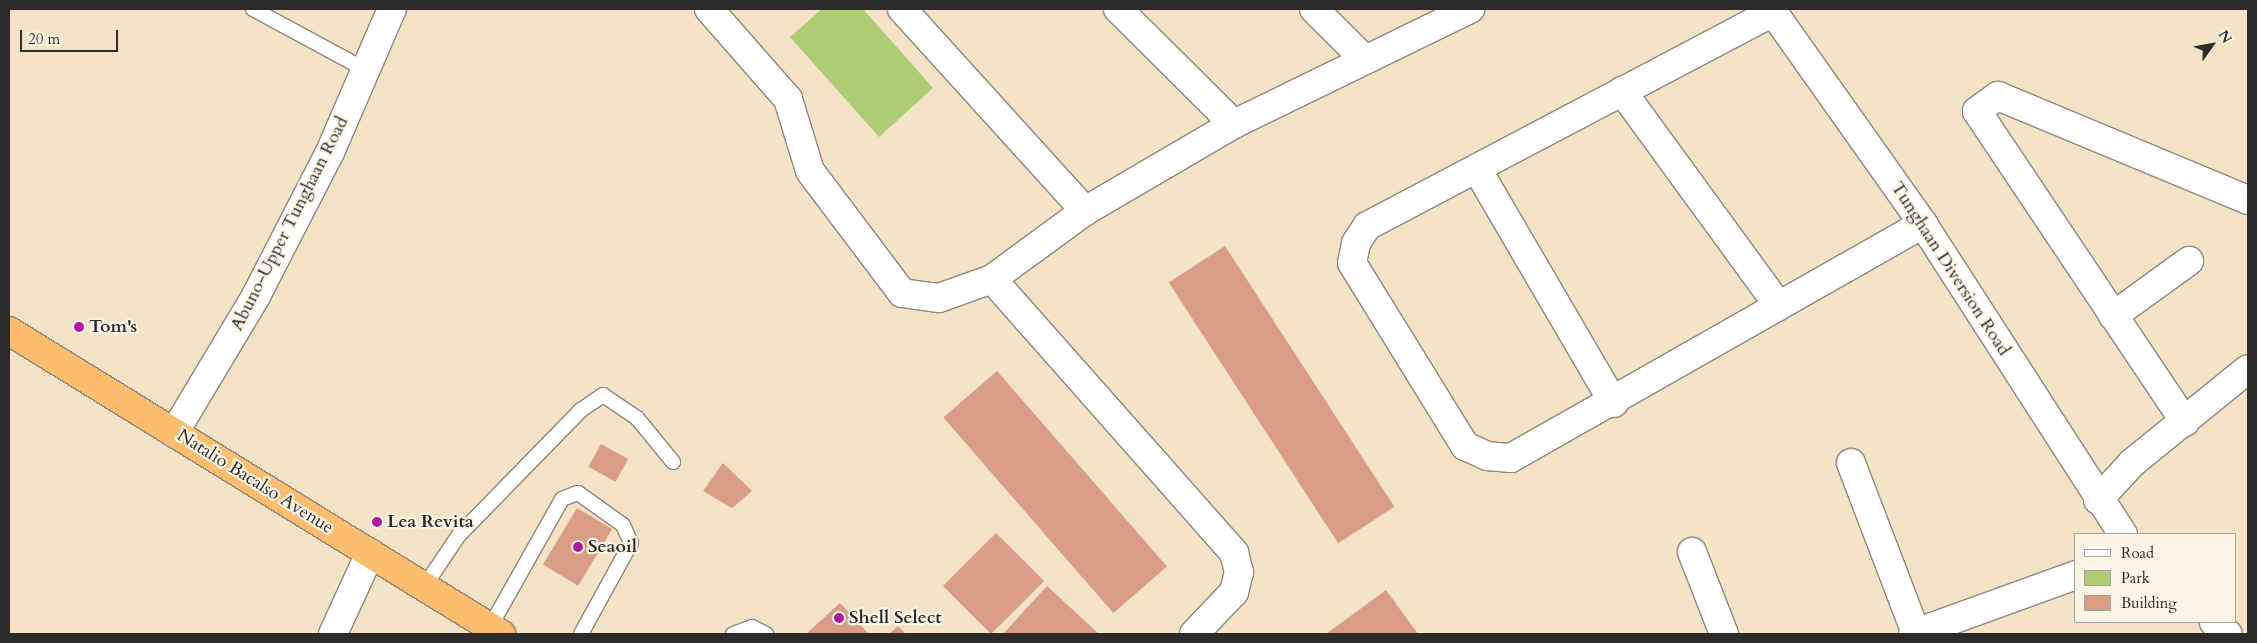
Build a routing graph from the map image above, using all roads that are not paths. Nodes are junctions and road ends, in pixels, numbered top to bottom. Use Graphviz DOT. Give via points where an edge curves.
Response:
graph roads {
  1 [pos="253,9"];
  2 [pos="392,9"];
  3 [pos="710,9"];
  4 [pos="902,9"];
  5 [pos="1118,9"];
  6 [pos="1314,9"];
  7 [pos="1470,9"];
  8 [pos="1772,11"];
  9 [pos="1364,59"];
  10 [pos="366,70"];
  11 [pos="1622,90"];
  12 [pos="1234,124"];
  13 [pos="1477,169"];
  14 [pos="2248,200"];
  15 [pos="1085,211"];
  16 [pos="1923,224"];
  17 [pos="2189,261"];
  18 [pos="992,279"];
  19 [pos="1779,306"];
  20 [pos="2113,316"];
  21 [pos="9,331"];
  22 [pos="2248,369"];
  23 [pos="1614,402"];
  24 [pos="2185,422"];
  25 [pos="174,432"];
  26 [pos="673,462"];
  27 [pos="1851,463"];
  28 [pos="2098,500"];
  29 [pos="2122,533"];
  30 [pos="1692,552"];
  31 [pos="370,553"];
  32 [pos="2074,576"];
  33 [pos="424,587"];
  34 [pos="2215,623"];
  35 [pos="495,631"];
  36 [pos="1914,633"];
  37 [pos="334,634"];
  38 [pos="581,634"];
  39 [pos="733,634"];
  40 [pos="766,634"];
  41 [pos="1194,634"];
  42 [pos="1724,634"];
  43 [pos="2228,634"];
  1 -- 10 [label="lane"];
  2 -- 10 [label="street, Abuno-Upper Tunghaan Road"];
  3 -- 18 [label="street" via="788,99 810,171 902,293 939,298"];
  4 -- 15 [label="street"];
  5 -- 12 [label="street"];
  6 -- 9 [label="street"];
  7 -- 9 [label="street"];
  8 -- 11 [label="street"];
  8 -- 16 [label="street, Tunghaan Diversion Road"];
  9 -- 12 [label="street"];
  10 -- 25 [label="street, Abuno-Upper Tunghaan Road" via="330,152 260,288"];
  11 -- 13 [label="street"];
  11 -- 19 [label="street"];
  12 -- 15 [label="street"];
  13 -- 23 [label="street"];
  13 -- 23 [label="street" via="1368,226 1356,243 1352,263 1465,446 1487,456 1511,458"];
  14 -- 20 [label="street" via="1998,96 1977,111"];
  15 -- 18 [label="street"];
  16 -- 19 [label="street"];
  16 -- 28 [label="street, Tunghaan Diversion Road"];
  17 -- 20 [label="street"];
  18 -- 41 [label="street" via="1234,553 1240,572 1234,592"];
  19 -- 23 [label="street"];
  20 -- 24 [label="street"];
  21 -- 25 [label="highway, Natalio Bacalso Avenue"];
  22 -- 24 [label="street"];
  24 -- 28 [label="street" via="2132,463"];
  25 -- 31 [label="highway, Natalio Bacalso Avenue"];
  26 -- 33 [label="lane" via="637,418 603,395 581,410 459,535"];
  27 -- 36 [label="street"];
  28 -- 29 [label="street, Tunghaan Diversion Road"];
  30 -- 42 [label="street"];
  31 -- 33 [label="highway, Natalio Bacalso Avenue"];
  31 -- 37 [label="street"];
  32 -- 36 [label="street"];
  33 -- 35 [label="highway, Natalio Bacalso Avenue"];
  34 -- 43 [label="street"];
  35 -- 38 [label="lane" via="562,499 578,493 624,525 631,543"];
  39 -- 40 [label="lane" via="752,627"];
}
